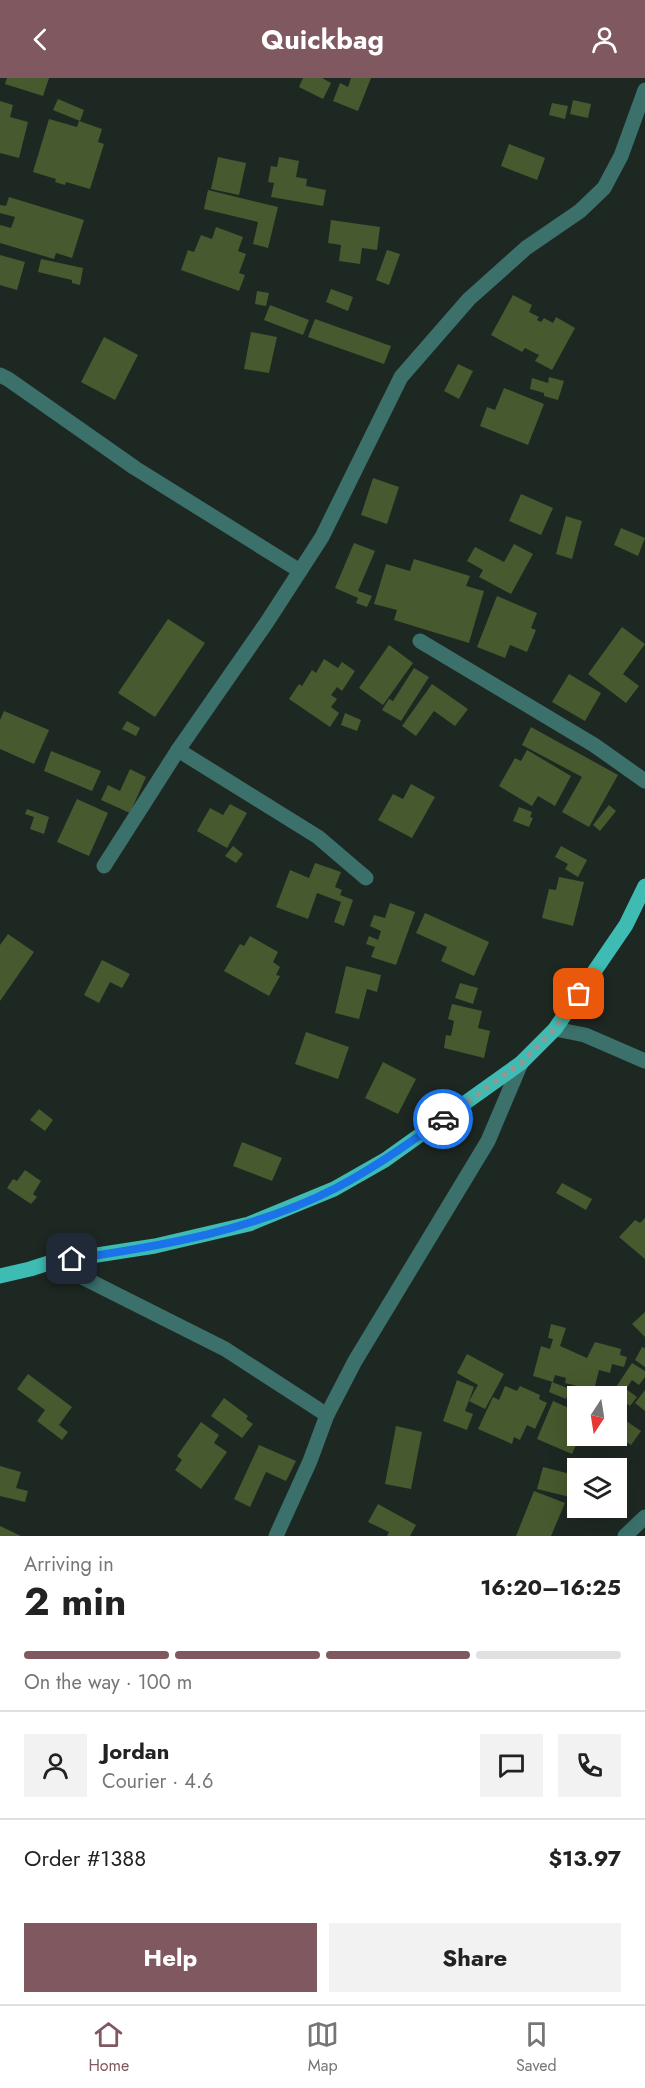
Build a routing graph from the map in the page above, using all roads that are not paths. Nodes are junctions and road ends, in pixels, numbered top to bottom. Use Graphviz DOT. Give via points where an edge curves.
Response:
graph roads {
  1 [pos="645,90"];
  2 [pos="0,375"];
  3 [pos="300,571"];
  4 [pos="420,641"];
  5 [pos="178,750"];
  6 [pos="645,782"];
  7 [pos="104,866"];
  8 [pos="366,878"];
  9 [pos="645,886"];
  10 [pos="555,1029"];
  11 [pos="645,1061"];
  12 [pos="521,1063"];
  13 [pos="52,1262"];
  14 [pos="0,1276"];
  15 [pos="327,1415"];
  16 [pos="276,1536"];
  1 -- 3 [label="street" via="621,156 604,188 580,211 526,248 469,299 401,377 322,537"];
  2 -- 3 [label="street" via="135,468"];
  3 -- 5 [label="street"];
  4 -- 6 [label="street" via="594,745"];
  5 -- 7 [label="street"];
  5 -- 8 [label="street" via="318,837"];
  9 -- 10 [label="main road" via="626,925"];
  10 -- 11 [label="street" via="585,1035"];
  10 -- 12 [label="main road"];
  12 -- 13 [label="main road" via="385,1160 334,1189 249,1224 155,1246"];
  12 -- 15 [label="street" via="488,1141 355,1360"];
  13 -- 14 [label="main road"];
  13 -- 15 [label="street" via="225,1349"];
  15 -- 16 [label="street"];
}
